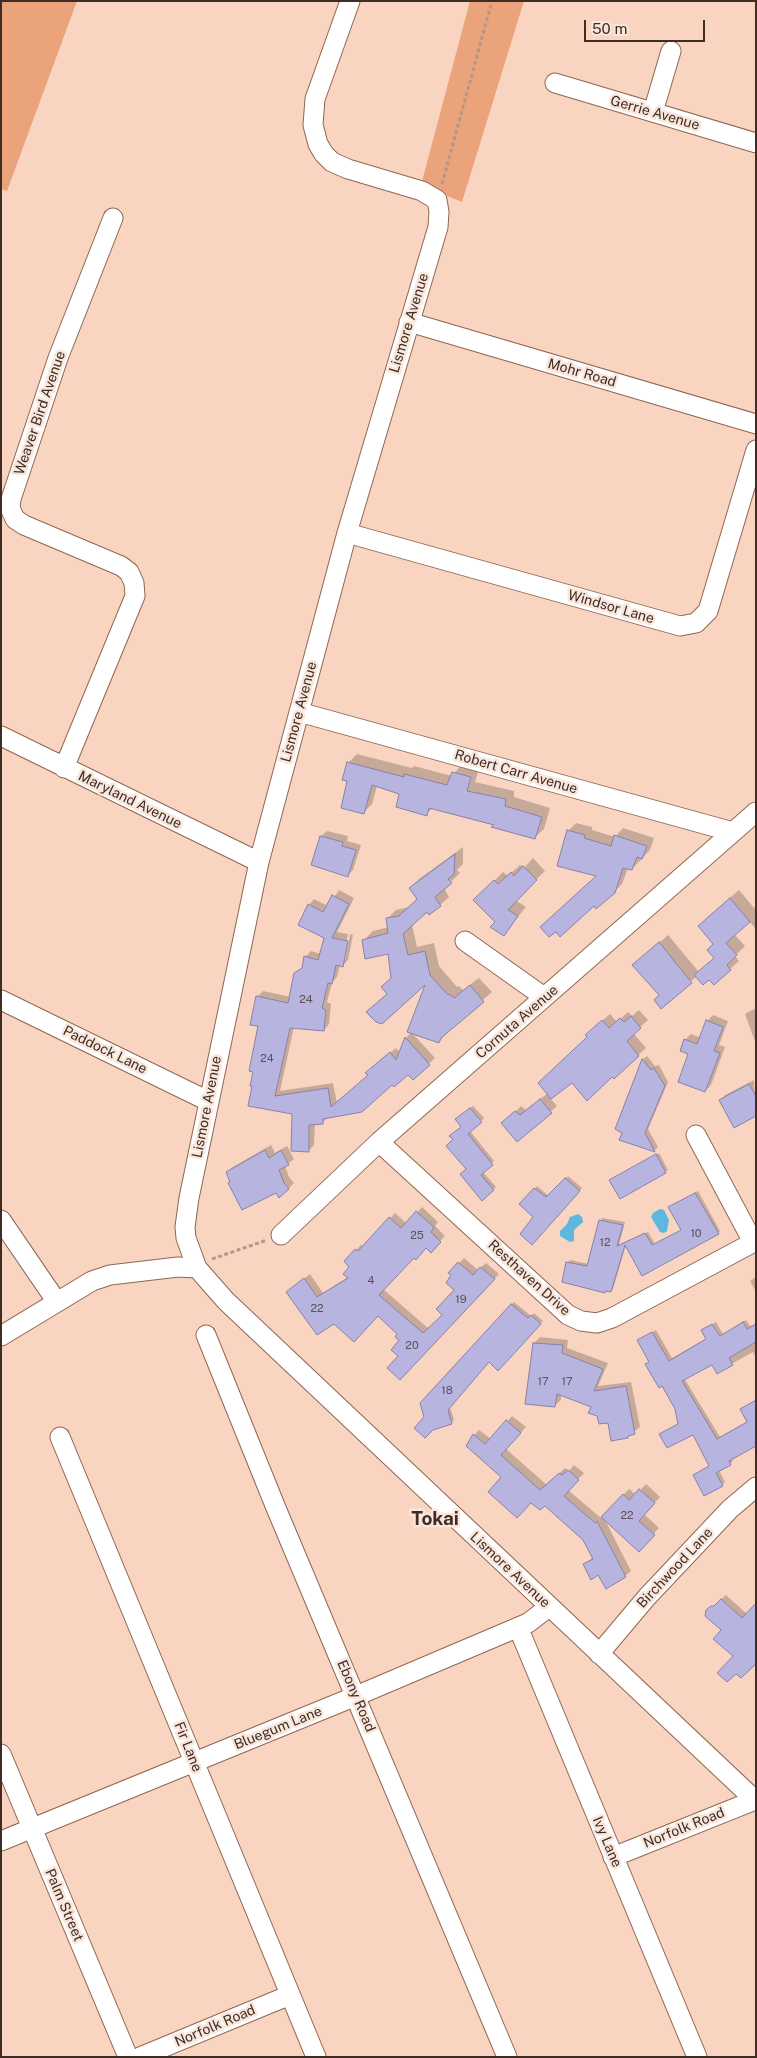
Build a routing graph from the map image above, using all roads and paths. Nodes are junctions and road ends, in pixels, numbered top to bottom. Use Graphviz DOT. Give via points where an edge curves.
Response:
graph roads {
  1 [pos="350,1"];
  2 [pos="492,1"];
  3 [pos="671,51"];
  4 [pos="555,83"];
  5 [pos="653,112"];
  6 [pos="756,143"];
  7 [pos="438,200"];
  8 [pos="113,218"];
  9 [pos="409,322"];
  10 [pos="756,424"];
  11 [pos="756,450"];
  12 [pos="348,533"];
  13 [pos="299,712"];
  14 [pos="1,736"];
  15 [pos="64,768"];
  16 [pos="756,812"];
  17 [pos="733,832"];
  18 [pos="258,862"];
  19 [pos="465,941"];
  20 [pos="544,997"];
  21 [pos="1,1000"];
  22 [pos="208,1101"];
  23 [pos="696,1135"];
  24 [pos="379,1142"];
  25 [pos="1,1220"];
  26 [pos="281,1235"];
  27 [pos="754,1241"];
  28 [pos="195,1265"];
  29 [pos="57,1302"];
  30 [pos="206,1335"];
  31 [pos="1,1336"];
  32 [pos="60,1437"];
  33 [pos="756,1487"];
  34 [pos="549,1606"];
  35 [pos="518,1627"];
  36 [pos="599,1654"];
  37 [pos="356,1696"];
  38 [pos="1,1754"];
  39 [pos="194,1762"];
  40 [pos="755,1800"];
  41 [pos="32,1828"];
  42 [pos="1,1841"];
  43 [pos="613,1857"];
  44 [pos="290,1995"];
  45 [pos="128,2057"];
  46 [pos="140,2057"];
  47 [pos="316,2057"];
  48 [pos="507,2057"];
  49 [pos="697,2057"];
  1 -- 7 [label="street" via="315,98 313,125 318,144 332,162"];
  2 -- 7 [label="path"];
  3 -- 5 [label="street"];
  4 -- 5 [label="street, Gerrie Avenue"];
  5 -- 6 [label="street, Gerrie Avenue"];
  7 -- 9 [label="street, Lismore Avenue" via="438,227"];
  8 -- 15 [label="street, Weaver Bird Avenue" via="58,358 10,508 24,525 122,566 134,582 135,596"];
  9 -- 10 [label="street, Mohr Road"];
  9 -- 12 [label="street, Lismore Avenue"];
  11 -- 12 [label="street, Windsor Lane" via="708,611 696,623 680,626"];
  12 -- 13 [label="street, Lismore Avenue"];
  13 -- 17 [label="street, Robert Carr Avenue"];
  13 -- 18 [label="street, Lismore Avenue"];
  14 -- 15 [label="street, Maryland Avenue"];
  15 -- 18 [label="street, Maryland Avenue"];
  16 -- 17 [label="street, Cornuta Avenue"];
  17 -- 20 [label="street, Cornuta Avenue"];
  18 -- 22 [label="street, Lismore Avenue"];
  19 -- 20 [label="street"];
  20 -- 24 [label="street, Cornuta Avenue"];
  21 -- 22 [label="street, Paddock Lane"];
  22 -- 28 [label="street, Lismore Avenue" via="185,1227"];
  23 -- 27 [label="street"];
  24 -- 26 [label="street, Cornuta Avenue"];
  24 -- 27 [label="street, Resthaven Drive" via="568,1315 581,1321 597,1323 612,1318"];
  25 -- 29 [label="street"];
  26 -- 28 [label="path"];
  28 -- 29 [label="street" via="110,1275 92,1281"];
  28 -- 34 [label="street, Lismore Avenue" via="226,1301"];
  29 -- 31 [label="street"];
  30 -- 37 [label="street, Ebony Road"];
  32 -- 39 [label="street, Fir Lane"];
  33 -- 36 [label="street, Birchwood Lane" via="730,1509 647,1597"];
  34 -- 35 [label="street, Bluegum Lane" via="536,1618"];
  34 -- 36 [label="street, Lismore Avenue"];
  35 -- 37 [label="street, Bluegum Lane"];
  35 -- 43 [label="street, Ivy Lane"];
  36 -- 40 [label="street, Lismore Avenue"];
  37 -- 39 [label="street, Bluegum Lane"];
  37 -- 48 [label="street, Ebony Road"];
  38 -- 41 [label="street, Palm Street"];
  39 -- 41 [label="street, Bluegum Lane"];
  39 -- 44 [label="street, Fir Lane"];
  40 -- 43 [label="street, Norfolk Road"];
  41 -- 42 [label="street, Bluegum Lane"];
  41 -- 45 [label="street, Palm Street"];
  43 -- 49 [label="street, Ivy Lane"];
  44 -- 46 [label="street, Norfolk Road"];
  44 -- 47 [label="street, Fir Lane"];
}
